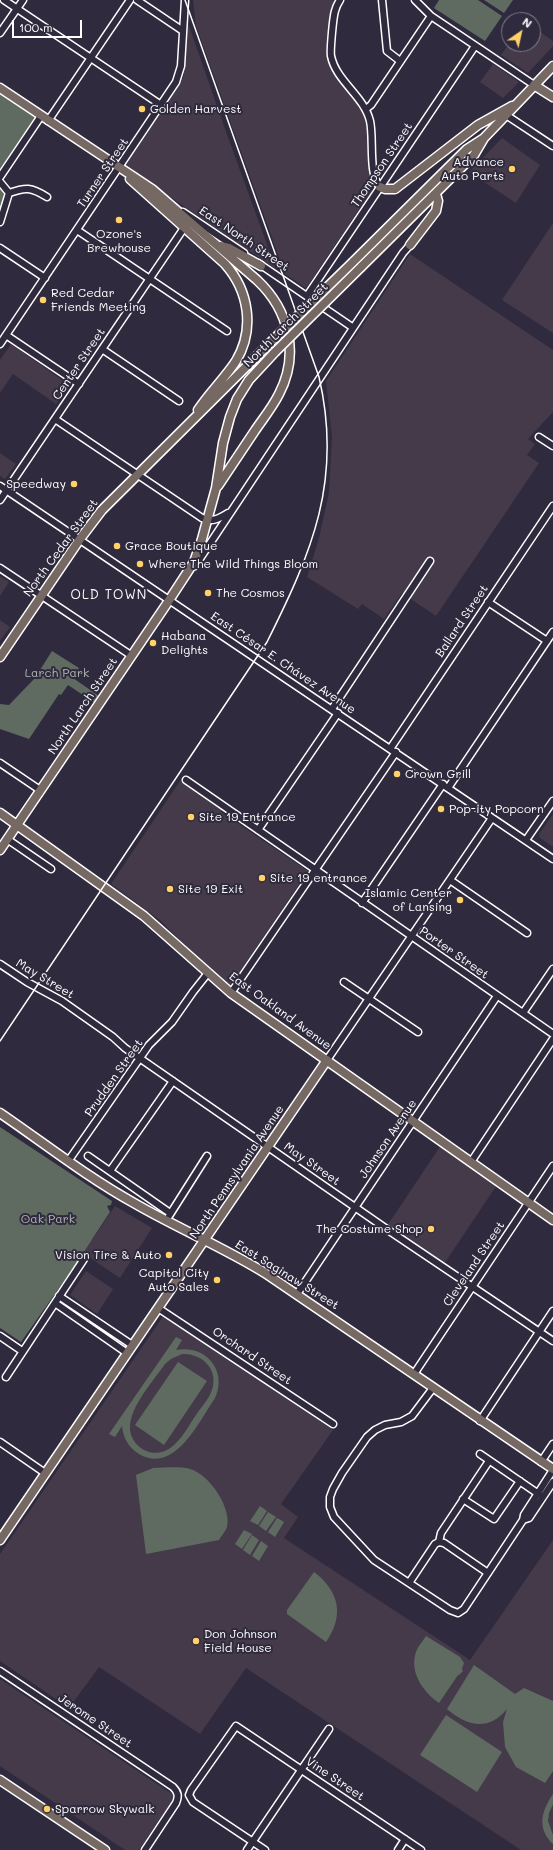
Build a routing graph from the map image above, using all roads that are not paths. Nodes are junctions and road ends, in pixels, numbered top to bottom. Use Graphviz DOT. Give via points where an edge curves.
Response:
graph roads {
  1 [pos="4,0"];
  2 [pos="23,0"];
  3 [pos="130,0"];
  4 [pos="137,0"];
  5 [pos="185,0"];
  6 [pos="340,0"];
  7 [pos="382,0"];
  8 [pos="415,0"];
  9 [pos="17,9"];
  10 [pos="431,16"];
  11 [pos="183,31"];
  12 [pos="0,33"];
  13 [pos="475,46"];
  14 [pos="91,58"];
  15 [pos="400,61"];
  16 [pos="553,66"];
  17 [pos="534,85"];
  18 [pos="0,88"];
  19 [pos="553,97"];
  20 [pos="518,102"];
  21 [pos="161,105"];
  22 [pos="366,109"];
  23 [pos="506,115"];
  24 [pos="41,116"];
  25 [pos="48,121"];
  26 [pos="484,138"];
  27 [pos="553,146"];
  28 [pos="121,170"];
  29 [pos="0,177"];
  30 [pos="0,182"];
  31 [pos="380,187"];
  32 [pos="9,193"];
  33 [pos="436,194"];
  34 [pos="47,197"];
  35 [pos="168,202"];
  36 [pos="0,222"];
  37 [pos="187,226"];
  38 [pos="77,230"];
  39 [pos="217,245"];
  40 [pos="410,245"];
  41 [pos="0,248"];
  42 [pos="261,266"];
  43 [pos="45,278"];
  44 [pos="149,279"];
  45 [pos="307,296"];
  46 [pos="352,327"];
  47 [pos="227,332"];
  48 [pos="6,335"];
  49 [pos="0,344"];
  50 [pos="102,349"];
  51 [pos="79,384"];
  52 [pos="179,401"];
  53 [pos="55,419"];
  54 [pos="186,427"];
  55 [pos="539,437"];
  56 [pos="553,446"];
  57 [pos="137,475"];
  58 [pos="0,486"];
  59 [pos="216,488"];
  60 [pos="6,490"];
  61 [pos="0,500"];
  62 [pos="553,506"];
  63 [pos="229,512"];
  64 [pos="207,520"];
  65 [pos="80,539"];
  66 [pos="430,561"];
  67 [pos="0,568"];
  68 [pos="186,576"];
  69 [pos="41,596"];
  70 [pos="170,600"];
  71 [pos="488,602"];
  72 [pos="553,632"];
  73 [pos="546,641"];
  74 [pos="132,656"];
  75 [pos="0,657"];
  76 [pos="332,709"];
  77 [pos="338,713"];
  78 [pos="393,751"];
  79 [pos="0,763"];
  80 [pos="186,780"];
  81 [pos="446,786"];
  82 [pos="40,790"];
  83 [pos="553,801"];
  84 [pos="0,813"];
  85 [pos="492,818"];
  86 [pos="17,825"];
  87 [pos="258,830"];
  88 [pos="7,839"];
  89 [pos="526,840"];
  90 [pos="0,850"];
  91 [pos="553,859"];
  92 [pos="51,870"];
  93 [pos="315,870"];
  94 [pos="450,880"];
  95 [pos="362,903"];
  96 [pos="527,933"];
  97 [pos="411,937"];
  98 [pos="0,964"];
  99 [pos="553,969"];
  100 [pos="208,973"];
  101 [pos="344,982"];
  102 [pos="231,993"];
  103 [pos="497,996"];
  104 [pos="369,999"];
  105 [pos="523,1013"];
  106 [pos="418,1032"];
  107 [pos="553,1034"];
  108 [pos="553,1039"];
  109 [pos="140,1058"];
  110 [pos="327,1060"];
  111 [pos="173,1081"];
  112 [pos="0,1113"];
  113 [pos="413,1121"];
  114 [pos="269,1148"];
  115 [pos="88,1156"];
  116 [pos="206,1156"];
  117 [pos="69,1160"];
  118 [pos="471,1162"];
  119 [pos="553,1166"];
  120 [pos="110,1171"];
  121 [pos="528,1202"];
  122 [pos="355,1207"];
  123 [pos="170,1213"];
  124 [pos="553,1220"];
  125 [pos="167,1221"];
  126 [pos="205,1240"];
  127 [pos="86,1256"];
  128 [pos="472,1287"];
  129 [pos="297,1294"];
  130 [pos="59,1296"];
  131 [pos="55,1303"];
  132 [pos="158,1308"];
  133 [pos="553,1311"];
  134 [pos="539,1332"];
  135 [pos="0,1336"];
  136 [pos="553,1341"];
  137 [pos="132,1345"];
  138 [pos="22,1351"];
  139 [pos="127,1353"];
  140 [pos="414,1374"];
  141 [pos="6,1377"];
  142 [pos="433,1388"];
  143 [pos="480,1421"];
  144 [pos="333,1424"];
  145 [pos="0,1442"];
  146 [pos="553,1444"];
  147 [pos="480,1454"];
  148 [pos="489,1461"];
  149 [pos="541,1462"];
  150 [pos="553,1470"];
  151 [pos="45,1473"];
  152 [pos="520,1481"];
  153 [pos="553,1482"];
  154 [pos="540,1495"];
  155 [pos="463,1500"];
  156 [pos="0,1540"];
  157 [pos="439,1542"];
  158 [pos="488,1573"];
  159 [pos="409,1583"];
  160 [pos="0,1671"];
  161 [pos="330,1730"];
  162 [pos="302,1770"];
  163 [pos="0,1780"];
  164 [pos="405,1839"];
  165 [pos="253,1842"];
  166 [pos="105,1850"];
  167 [pos="145,1850"];
  168 [pos="247,1850"];
  169 [pos="265,1850"];
  170 [pos="398,1850"];
  171 [pos="421,1850"];
  1 -- 9 [label="street"];
  2 -- 9 [label="street"];
  3 -- 14 [label="street"];
  4 -- 11 [label="street"];
  5 -- 11 [label="street, Turner Street"];
  6 -- 22 [label="street" via="334,13 331,56 337,70"];
  7 -- 15 [label="street" via="387,51"];
  8 -- 10 [label="street"];
  9 -- 12 [label="street"];
  9 -- 14 [label="street"];
  10 -- 13 [label="street"];
  10 -- 15 [label="street"];
  11 -- 21 [label="street, Turner Street" via="179,76"];
  13 -- 17 [label="street"];
  13 -- 31 [label="street, Thompson Street"];
  14 -- 21 [label="street"];
  14 -- 25 [label="street"];
  15 -- 22 [label="street"];
  16 -- 17 [label="main road, North Larch Street"];
  17 -- 19 [label="main road"];
  17 -- 20 [label="main road, North Larch Street"];
  18 -- 24 [label="main road, East North Street"];
  20 -- 23 [label="main road, North Larch Street"];
  20 -- 31 [label="main road" via="478,125 401,185 390,190"];
  21 -- 28 [label="street, Turner Street"];
  22 -- 31 [label="street" via="371,127 374,175"];
  23 -- 26 [label="main road, North Larch Street"];
  23 -- 27 [label="street"];
  24 -- 25 [label="main road, East North Street"];
  24 -- 29 [label="street"];
  25 -- 28 [label="main road, East North Street"];
  26 -- 33 [label="main road, North Larch Street" via="474,155"];
  26 -- 54 [label="main road, North Larch Street, bridge" via="467,148"];
  28 -- 35 [label="main road, East North Street"];
  28 -- 37 [label="main road, East North Street"];
  28 -- 38 [label="street, Turner Street"];
  30 -- 32 [label="street"];
  31 -- 45 [label="street, Thompson Street"];
  32 -- 34 [label="street" via="28,188"];
  32 -- 36 [label="street"];
  33 -- 40 [label="main road" via="436,211"];
  33 -- 59 [label="main road, North Larch Street, bridge" via="254,374 238,399 225,436"];
  35 -- 37 [label="main road"];
  35 -- 42 [label="street, East North Street"];
  37 -- 39 [label="main road"];
  37 -- 44 [label="street, Center Street"];
  37 -- 54 [label="main road" via="234,274 243,293 248,320 243,345 235,362"];
  38 -- 43 [label="street, Turner Street"];
  38 -- 44 [label="street"];
  39 -- 42 [label="main road" via="227,247"];
  39 -- 59 [label="main road" via="272,296 286,324 290,354 279,394"];
  40 -- 46 [label="street, North Larch Street"];
  41 -- 43 [label="street"];
  42 -- 45 [label="street, East North Street"];
  43 -- 48 [label="street, Turner Street"];
  44 -- 47 [label="street"];
  44 -- 50 [label="street, Center Street"];
  45 -- 46 [label="street, East North Street"];
  46 -- 63 [label="street, North Larch Street"];
  48 -- 49 [label="street, Turner Street"];
  48 -- 51 [label="street"];
  50 -- 51 [label="street, Center Street"];
  50 -- 52 [label="street"];
  51 -- 53 [label="street, Center Street"];
  53 -- 57 [label="street"];
  53 -- 60 [label="street, Center Street"];
  54 -- 57 [label="main road, North Cedar Street"];
  55 -- 56 [label="street"];
  57 -- 64 [label="street"];
  57 -- 65 [label="main road, North Cedar Street" via="102,510"];
  58 -- 60 [label="street, East César E. Chávez Avenue"];
  59 -- 64 [label="main road, North Larch Street"];
  60 -- 61 [label="street, Center Street"];
  60 -- 65 [label="street, East César E. Chávez Avenue"];
  62 -- 71 [label="street, Ballard Street"];
  63 -- 64 [label="street" via="219,518"];
  63 -- 68 [label="street, North Larch Street"];
  64 -- 68 [label="main road, North Larch Street" via="198,551"];
  65 -- 69 [label="main road, North Cedar Street"];
  65 -- 70 [label="street, East César E. Chávez Avenue"];
  66 -- 76 [label="street"];
  67 -- 69 [label="street"];
  68 -- 70 [label="main road, North Larch Street"];
  69 -- 74 [label="street"];
  69 -- 75 [label="main road, North Cedar Street"];
  70 -- 74 [label="main road, North Larch Street"];
  70 -- 76 [label="street, East César E. Chávez Avenue"];
  71 -- 73 [label="street"];
  71 -- 78 [label="street, Ballard Street"];
  72 -- 73 [label="street"];
  73 -- 81 [label="street"];
  74 -- 82 [label="main road, North Larch Street"];
  76 -- 77 [label="street, East César E. Chávez Avenue"];
  77 -- 78 [label="street, East César E. Chávez Avenue"];
  77 -- 87 [label="street"];
  78 -- 81 [label="street, East César E. Chávez Avenue"];
  78 -- 93 [label="street, Ballard Street"];
  79 -- 82 [label="street"];
  80 -- 87 [label="street, Porter Street"];
  81 -- 85 [label="street, East César E. Chávez Avenue"];
  81 -- 95 [label="street"];
  82 -- 86 [label="main road, North Larch Street"];
  83 -- 89 [label="street"];
  84 -- 86 [label="main road, East Oakland Avenue"];
  85 -- 89 [label="street, East César E. Chávez Avenue"];
  85 -- 94 [label="street, North Pennsylvania Avenue"];
  86 -- 88 [label="main road, North Larch Street"];
  86 -- 100 [label="main road, East Oakland Avenue" via="144,916"];
  87 -- 93 [label="street, Porter Street"];
  88 -- 90 [label="main road, North Larch Street"];
  88 -- 92 [label="street"];
  89 -- 91 [label="street, East César E. Chávez Avenue"];
  93 -- 95 [label="street, Porter Street"];
  93 -- 102 [label="street, Ballard Street"];
  94 -- 96 [label="street"];
  94 -- 97 [label="street, North Pennsylvania Avenue"];
  95 -- 97 [label="street, Porter Street"];
  97 -- 103 [label="street, Porter Street"];
  97 -- 104 [label="street, North Pennsylvania Avenue"];
  98 -- 109 [label="street, May Street" via="62,1001"];
  99 -- 105 [label="street"];
  100 -- 102 [label="main road, East Oakland Avenue"];
  100 -- 109 [label="street, Prudden Street" via="172,1022"];
  101 -- 104 [label="street"];
  102 -- 110 [label="main road, East Oakland Avenue"];
  103 -- 105 [label="street, Porter Street"];
  103 -- 113 [label="street, Johnson Avenue"];
  104 -- 106 [label="street"];
  104 -- 110 [label="street, North Pennsylvania Avenue"];
  105 -- 107 [label="street, Porter Street"];
  108 -- 118 [label="street"];
  109 -- 111 [label="street, May Street"];
  109 -- 117 [label="street, Prudden Street"];
  110 -- 113 [label="main road, East Oakland Avenue"];
  110 -- 114 [label="main road, North Pennsylvania Avenue"];
  111 -- 114 [label="street, May Street"];
  111 -- 120 [label="street"];
  112 -- 117 [label="main road, East Saginaw Street"];
  113 -- 118 [label="main road, East Oakland Avenue"];
  113 -- 122 [label="street, Johnson Avenue"];
  114 -- 122 [label="street, May Street"];
  114 -- 126 [label="main road, North Pennsylvania Avenue"];
  115 -- 120 [label="street"];
  116 -- 123 [label="street"];
  117 -- 125 [label="main road, East Saginaw Street" via="107,1187"];
  118 -- 121 [label="main road, East Oakland Avenue"];
  119 -- 121 [label="street, Cleveland Street"];
  120 -- 123 [label="street"];
  121 -- 124 [label="main road, East Oakland Avenue"];
  121 -- 128 [label="street, Cleveland Street"];
  122 -- 128 [label="street, May Street"];
  122 -- 129 [label="street, Johnson Avenue"];
  123 -- 125 [label="street"];
  125 -- 126 [label="main road, East Saginaw Street"];
  126 -- 129 [label="main road, East Saginaw Street" via="238,1256"];
  126 -- 132 [label="main road, North Pennsylvania Avenue"];
  127 -- 130 [label="street"];
  128 -- 134 [label="street, May Street"];
  128 -- 140 [label="street, Cleveland Street"];
  129 -- 140 [label="main road, East Saginaw Street"];
  130 -- 131 [label="street"];
  130 -- 137 [label="street"];
  131 -- 138 [label="street"];
  131 -- 139 [label="street"];
  132 -- 137 [label="main road, North Pennsylvania Avenue"];
  132 -- 144 [label="street, Orchard Street"];
  133 -- 134 [label="street"];
  134 -- 136 [label="street, May Street"];
  134 -- 143 [label="street"];
  135 -- 138 [label="street"];
  137 -- 139 [label="main road, North Pennsylvania Avenue"];
  138 -- 141 [label="street"];
  139 -- 151 [label="main road, North Pennsylvania Avenue"];
  140 -- 142 [label="main road, East Saginaw Street"];
  142 -- 143 [label="main road, East Saginaw Street"];
  142 -- 159 [label="street" via="412,1416 401,1422 385,1425 367,1437 342,1473 330,1497 334,1517 374,1560"];
  143 -- 149 [label="main road, East Saginaw Street"];
  145 -- 151 [label="street"];
  146 -- 149 [label="street"];
  147 -- 148 [label="street"];
  148 -- 152 [label="street"];
  148 -- 155 [label="street"];
  149 -- 150 [label="main road, East Saginaw Street"];
  150 -- 154 [label="street"];
  151 -- 156 [label="main road, North Pennsylvania Avenue"];
  152 -- 154 [label="street"];
  152 -- 155 [label="street" via="494,1519"];
  153 -- 154 [label="street"];
  154 -- 158 [label="street" via="524,1515"];
  155 -- 157 [label="street" via="441,1533"];
  157 -- 158 [label="street"];
  157 -- 159 [label="street" via="435,1544"];
  158 -- 159 [label="street" via="464,1609 458,1613 452,1612"];
  160 -- 167 [label="street, Jerome Street" via="177,1791 176,1803"];
  161 -- 162 [label="street"];
  162 -- 164 [label="street, Vine Street"];
  162 -- 165 [label="street"];
  162 -- 165 [label="street, Vine Street" via="236,1726 190,1791 189,1795 193,1802"];
  163 -- 166 [label="main road"];
  164 -- 170 [label="street"];
  164 -- 171 [label="street, Vine Street"];
  165 -- 168 [label="street"];
  165 -- 169 [label="street"];
}
